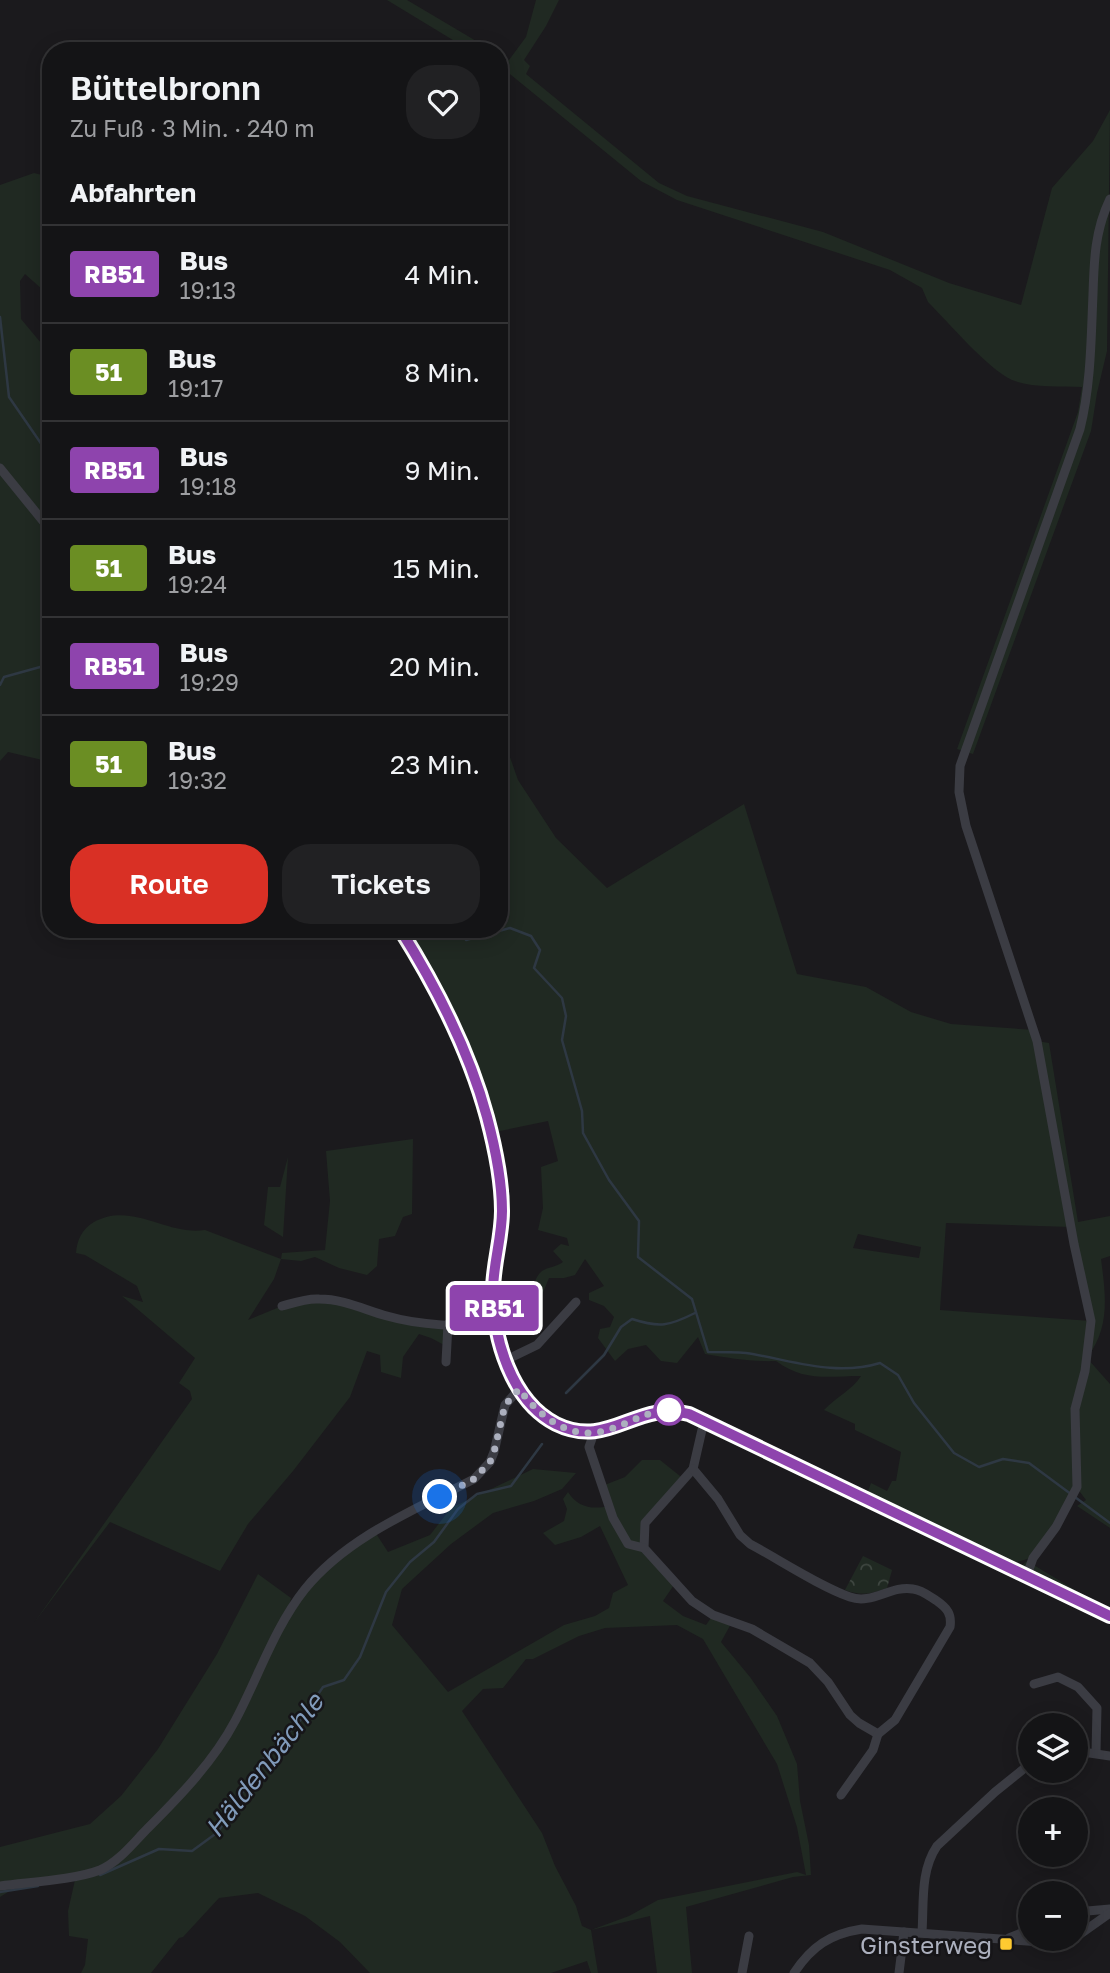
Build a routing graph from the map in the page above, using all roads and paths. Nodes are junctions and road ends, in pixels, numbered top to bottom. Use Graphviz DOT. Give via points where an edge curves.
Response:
graph roads {
  1 [pos="1110,199"];
  2 [pos="0,468"];
  3 [pos="42,520"];
  4 [pos="405,938"];
  5 [pos="576,1303"];
  6 [pos="282,1306"];
  7 [pos="448,1324"];
  8 [pos="496,1324"];
  9 [pos="506,1360"];
  10 [pos="446,1362"];
  11 [pos="519,1389"];
  12 [pos="704,1420"];
  13 [pos="594,1433"];
  14 [pos="693,1469"];
  15 [pos="645,1548"];
  16 [pos="1027,1575"];
  17 [pos="1110,1616"];
  18 [pos="1034,1684"];
  19 [pos="878,1734"];
  20 [pos="1088,1752"];
  21 [pos="1096,1752"];
  22 [pos="1110,1756"];
  23 [pos="1018,1773"];
  24 [pos="841,1796"];
  25 [pos="0,1886"];
  26 [pos="1110,1911"];
  27 [pos="1088,1912"];
  28 [pos="1088,1928"];
  29 [pos="904,1932"];
  30 [pos="922,1933"];
  31 [pos="1018,1934"];
  32 [pos="749,1936"];
  33 [pos="1007,1939"];
  34 [pos="1018,1940"];
  35 [pos="741,1973"];
  36 [pos="794,1973"];
  37 [pos="899,1973"];
  1 -- 16 [label="street" via="1095,246 1087,403 962,759 959,792 1037,1041 1091,1321 1075,1409 1077,1487"];
  2 -- 3 [label="street"];
  4 -- 8 [label="street" via="460,1039 486,1116 502,1196 493,1291"];
  5 -- 9 [label="street" via="536,1346"];
  6 -- 7 [label="street" via="318,1298 388,1317"];
  7 -- 8 [label="street"];
  7 -- 10 [label="street"];
  8 -- 9 [label="street"];
  9 -- 11 [label="street"];
  11 -- 13 [label="street" via="543,1416 568,1429"];
  11 -- 25 [label="street" via="505,1405 494,1452 483,1471 343,1553 304,1591 225,1740 124,1852 111,1864 87,1874"];
  12 -- 13 [label="street" via="665,1410"];
  12 -- 14 [label="street"];
  12 -- 16 [label="street"];
  13 -- 15 [label="street" via="589,1447 613,1518 628,1544"];
  14 -- 15 [label="street" via="645,1523"];
  14 -- 19 [label="street" via="750,1544 857,1600 913,1589 950,1613 950,1627 895,1720"];
  15 -- 19 [label="street" via="692,1601 810,1663 850,1715"];
  16 -- 17 [label="street"];
  18 -- 21 [label="street" via="1058,1677 1078,1687 1091,1701 1097,1708"];
  19 -- 24 [label="street" via="873,1750"];
  20 -- 21 [label="street"];
  21 -- 22 [label="street"];
  23 -- 30 [label="street" via="930,1856"];
  26 -- 27 [label="street"];
  26 -- 28 [label="street"];
  29 -- 30 [label="street"];
  29 -- 36 [label="street" via="844,1932 806,1954"];
  29 -- 37 [label="street"];
  30 -- 33 [label="street"];
  31 -- 33 [label="street"];
  32 -- 35 [label="street"];
  33 -- 34 [label="street"];
}
